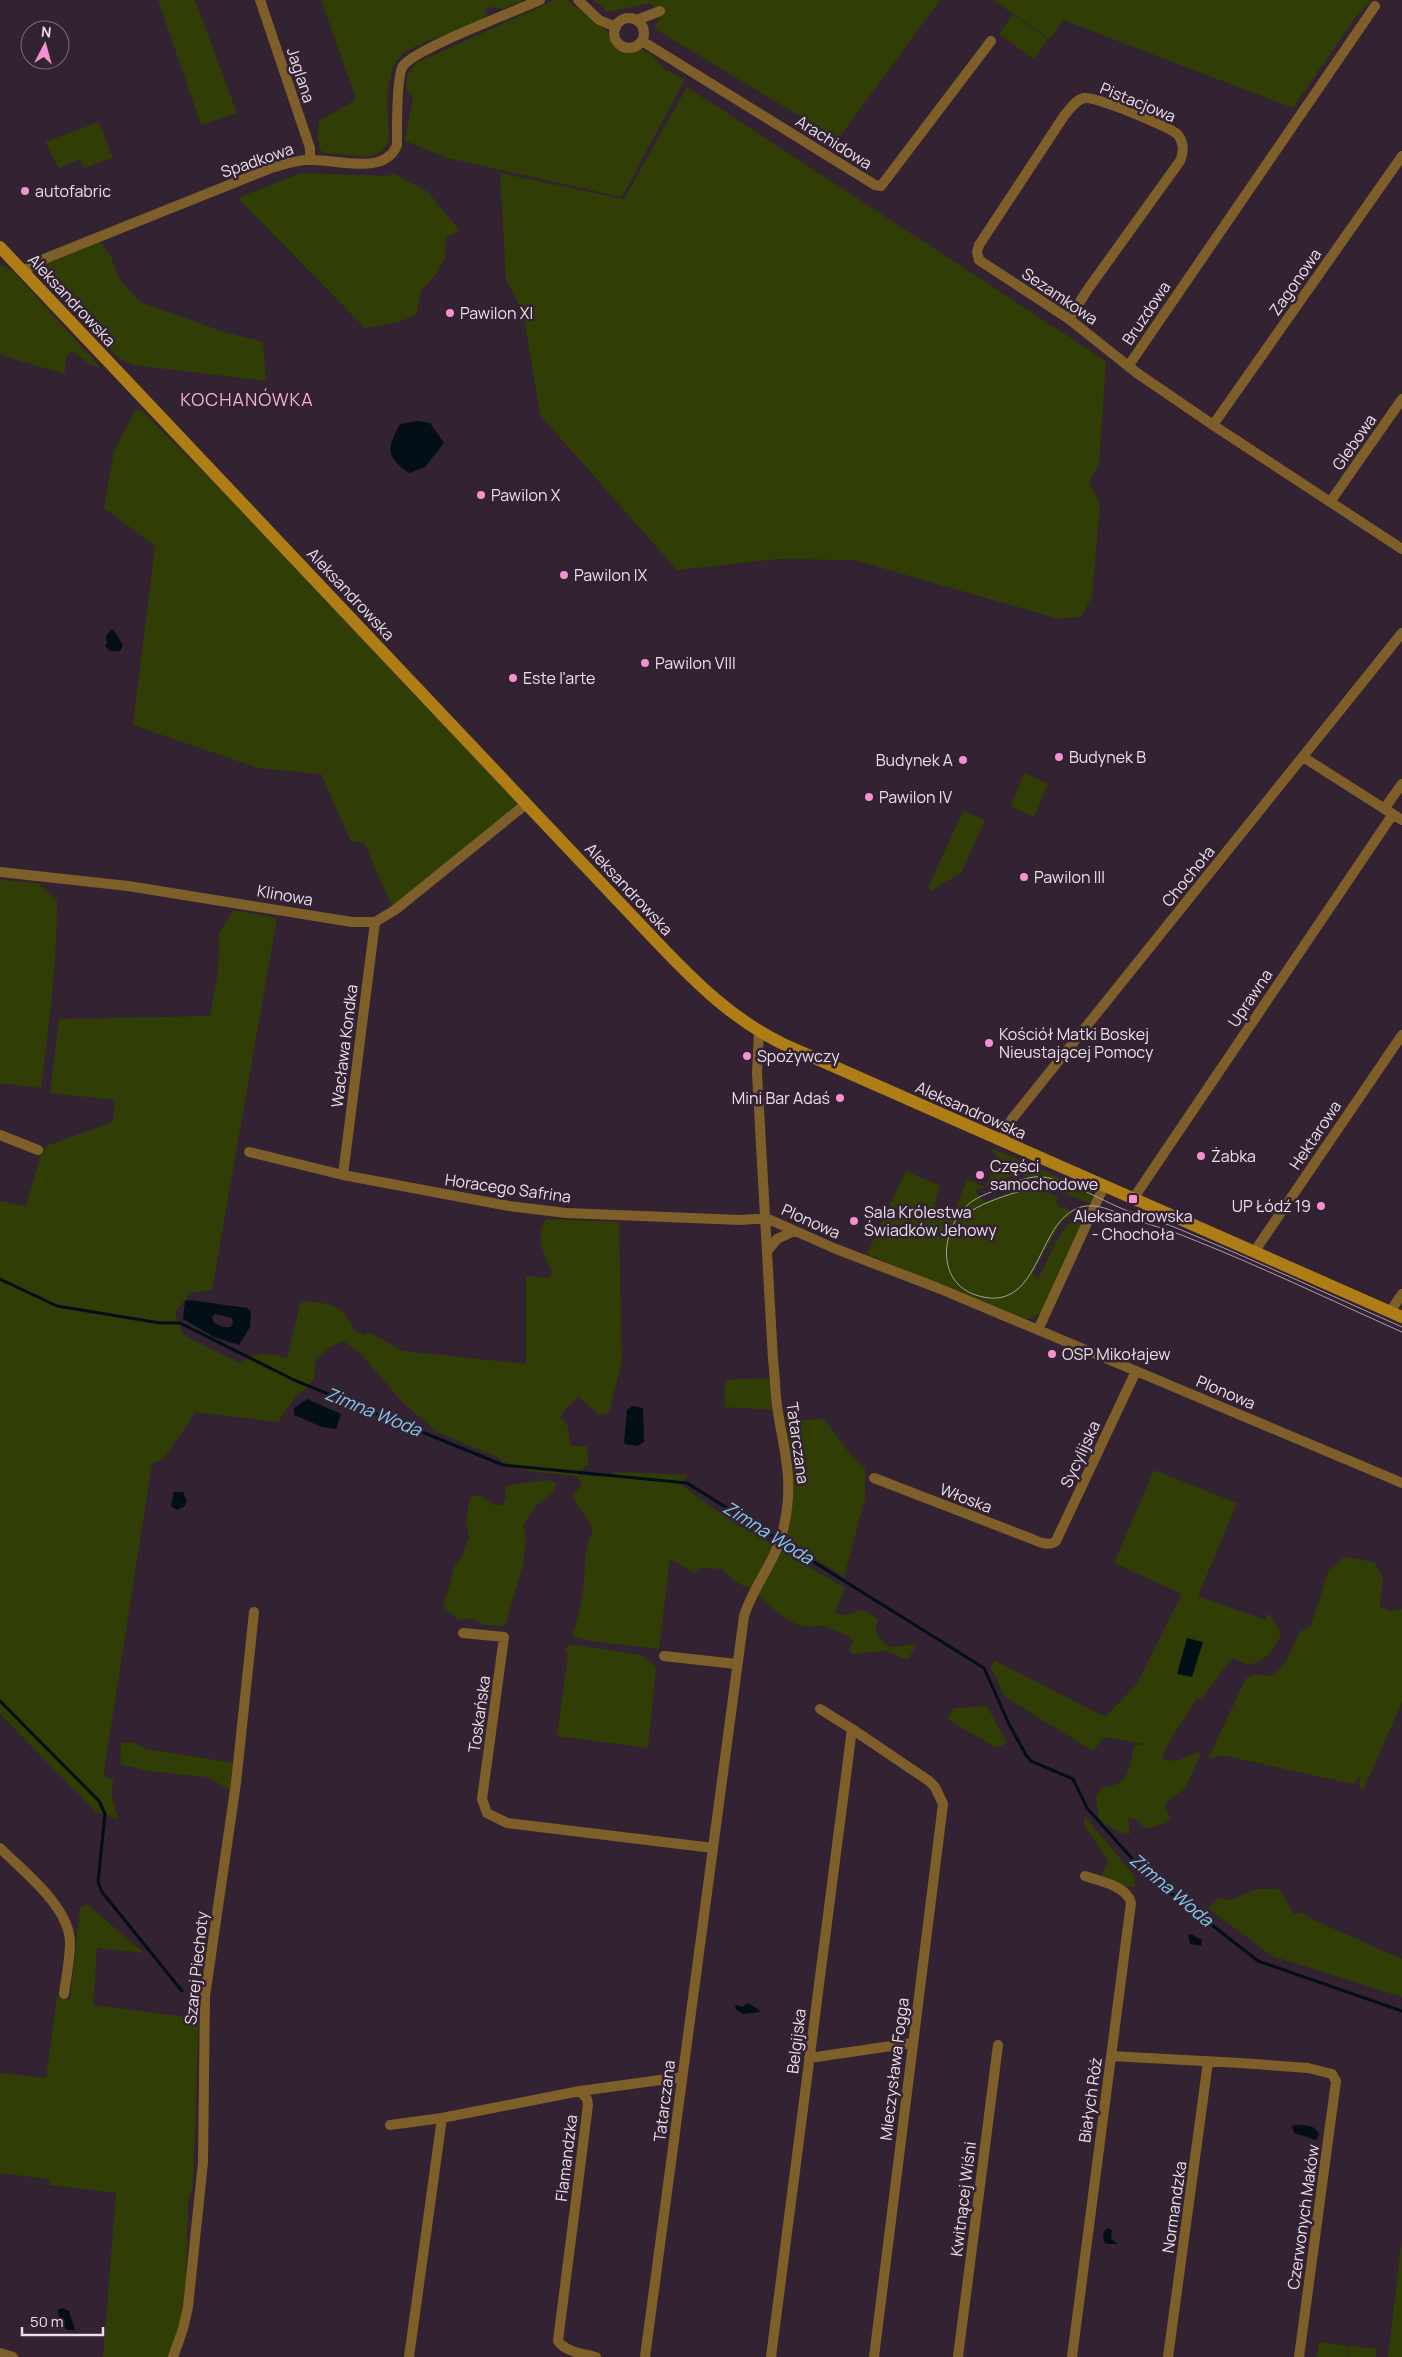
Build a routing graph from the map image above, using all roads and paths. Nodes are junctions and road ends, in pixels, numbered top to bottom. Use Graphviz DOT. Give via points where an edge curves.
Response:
graph roads {
  1 [pos="260,0"];
  2 [pos="540,0"];
  3 [pos="578,0"];
  4 [pos="1375,6"];
  5 [pos="616,27"];
  6 [pos="642,41"];
  7 [pos="991,41"];
  8 [pos="1402,156"];
  9 [pos="310,159"];
  10 [pos="0,247"];
  11 [pos="977,252"];
  12 [pos="23,271"];
  13 [pos="1069,319"];
  14 [pos="1128,365"];
  15 [pos="1402,399"];
  16 [pos="1213,425"];
  17 [pos="1330,502"];
  18 [pos="1402,549"];
  19 [pos="1402,633"];
  20 [pos="1302,757"];
  21 [pos="1402,784"];
  22 [pos="526,804"];
  23 [pos="1388,811"];
  24 [pos="1402,820"];
  25 [pos="0,872"];
  26 [pos="375,922"];
  27 [pos="759,1032"];
  28 [pos="1402,1035"];
  29 [pos="0,1135"];
  30 [pos="1002,1141"];
  31 [pos="38,1150"];
  32 [pos="249,1152"];
  33 [pos="343,1174"];
  34 [pos="1104,1186"];
  35 [pos="1133,1199"];
  36 [pos="766,1218"];
  37 [pos="794,1231"];
  38 [pos="768,1250"];
  39 [pos="1254,1252"];
  40 [pos="1402,1294"];
  41 [pos="1396,1315"];
  42 [pos="1038,1330"];
  43 [pos="1136,1371"];
  44 [pos="874,1478"];
  45 [pos="1402,1483"];
  46 [pos="1048,1545"];
  47 [pos="254,1612"];
  48 [pos="463,1633"];
  49 [pos="664,1656"];
  50 [pos="736,1664"];
  51 [pos="820,1709"];
  52 [pos="852,1729"];
  53 [pos="0,1848"];
  54 [pos="713,1848"];
  55 [pos="1085,1876"];
  56 [pos="64,1994"];
  57 [pos="912,2043"];
  58 [pos="998,2045"];
  59 [pos="1111,2056"];
  60 [pos="809,2058"];
  61 [pos="1208,2062"];
  62 [pos="682,2077"];
  63 [pos="580,2091"];
  64 [pos="442,2118"];
  65 [pos="390,2125"];
  66 [pos="0,2353"];
  67 [pos="13,2357"];
  68 [pos="173,2357"];
  69 [pos="409,2357"];
  70 [pos="596,2357"];
  71 [pos="645,2357"];
  72 [pos="771,2357"];
  73 [pos="874,2357"];
  74 [pos="958,2357"];
  75 [pos="1072,2357"];
  76 [pos="1168,2357"];
  77 [pos="1299,2357"];
  1 -- 9 [label="street, Jaglana" via="310,148"];
  2 -- 9 [label="street, Spadkowa" via="424,50 403,65 396,145 384,161 368,164"];
  3 -- 5 [label="street" via="599,20"];
  4 -- 14 [label="street, Bruzdowa"];
  5 -- 6 [label="street" via="616,39 624,47 631,48"];
  5 -- 6 [label="street" via="624,19 640,24"];
  6 -- 7 [label="street, Arachidowa" via="881,186"];
  8 -- 16 [label="street, Zagonowa"];
  9 -- 12 [label="street, Spadkowa" via="247,177 44,259"];
  10 -- 12 [label="main road, Aleksandrowska"];
  11 -- 13 [label="street, Sezamkowa" via="979,260"];
  11 -- 13 [label="street, Pistacjowa" via="1064,116 1078,100 1099,100 1176,133 1183,148 1180,161"];
  12 -- 22 [label="main road, Aleksandrowska"];
  13 -- 14 [label="street, Sezamkowa"];
  14 -- 16 [label="street, Bruzdowa"];
  15 -- 17 [label="street, Glebowa"];
  16 -- 17 [label="street, Bruzdowa"];
  17 -- 18 [label="street, Bruzdowa"];
  19 -- 20 [label="street, Chochoła"];
  20 -- 23 [label="street"];
  20 -- 30 [label="street, Chochoła" via="1012,1119"];
  21 -- 23 [label="street, Uprawna"];
  22 -- 26 [label="street" via="406,902"];
  22 -- 27 [label="main road, Aleksandrowska" via="699,986"];
  23 -- 24 [label="street"];
  23 -- 35 [label="street, Uprawna"];
  25 -- 26 [label="street, Klinowa" via="128,886 352,922"];
  26 -- 33 [label="street, Wacława Kondka"];
  27 -- 30 [label="main road, Aleksandrowska"];
  27 -- 36 [label="street, Tatarczana" via="757,1073"];
  28 -- 39 [label="street, Hektarowa"];
  29 -- 31 [label="street"];
  30 -- 34 [label="main road, Aleksandrowska"];
  32 -- 33 [label="street, Horacego Safrina"];
  33 -- 36 [label="street, Horacego Safrina" via="538,1210 742,1220"];
  34 -- 35 [label="main road, Aleksandrowska"];
  34 -- 42 [label="street"];
  35 -- 39 [label="main road, Aleksandrowska"];
  36 -- 37 [label="street, Plonowa"];
  36 -- 38 [label="street, Tatarczana"];
  37 -- 38 [label="street" via="777,1239"];
  37 -- 42 [label="street, Plonowa"];
  38 -- 50 [label="street, Tatarczana" via="777,1398 790,1493 783,1531 747,1604"];
  39 -- 41 [label="main road, Aleksandrowska"];
  40 -- 41 [label="street"];
  42 -- 43 [label="street, Plonowa"];
  43 -- 45 [label="street, Plonowa"];
  43 -- 46 [label="street, Sycylijska" via="1056,1541"];
  44 -- 46 [label="street, Włoska"];
  47 -- 68 [label="street, Szarej Piechoty" via="236,1783 205,1996 202,2162 188,2307"];
  48 -- 54 [label="street, Toskańska" via="504,1637 482,1799 487,1813 507,1822"];
  49 -- 50 [label="street"];
  50 -- 54 [label="street, Tatarczana"];
  51 -- 52 [label="street"];
  52 -- 57 [label="street, Mieczysława Fogga" via="936,1787 943,1804"];
  52 -- 60 [label="street, Belgijska"];
  53 -- 56 [label="street" via="53,1902 68,1928 70,1943"];
  54 -- 62 [label="street, Tatarczana"];
  55 -- 59 [label="street, Białych Róż" via="1123,1890 1130,1896"];
  57 -- 60 [label="street"];
  57 -- 73 [label="street, Mieczysława Fogga"];
  58 -- 74 [label="street, Kwitnącej Wiśni"];
  59 -- 61 [label="street"];
  59 -- 75 [label="street, Białych Róż"];
  60 -- 72 [label="street, Belgijska"];
  61 -- 76 [label="street, Normandzka"];
  61 -- 77 [label="street, Czerwonych Maków" via="1324,2071 1332,2074 1336,2081"];
  62 -- 63 [label="street"];
  62 -- 71 [label="street, Tatarczana"];
  63 -- 64 [label="street, Flamandzka"];
  63 -- 70 [label="street, Flamandzka" via="588,2105 558,2341 571,2350"];
  64 -- 65 [label="street, Flamandzka"];
  64 -- 69 [label="street"];
  66 -- 67 [label="street"];
}
